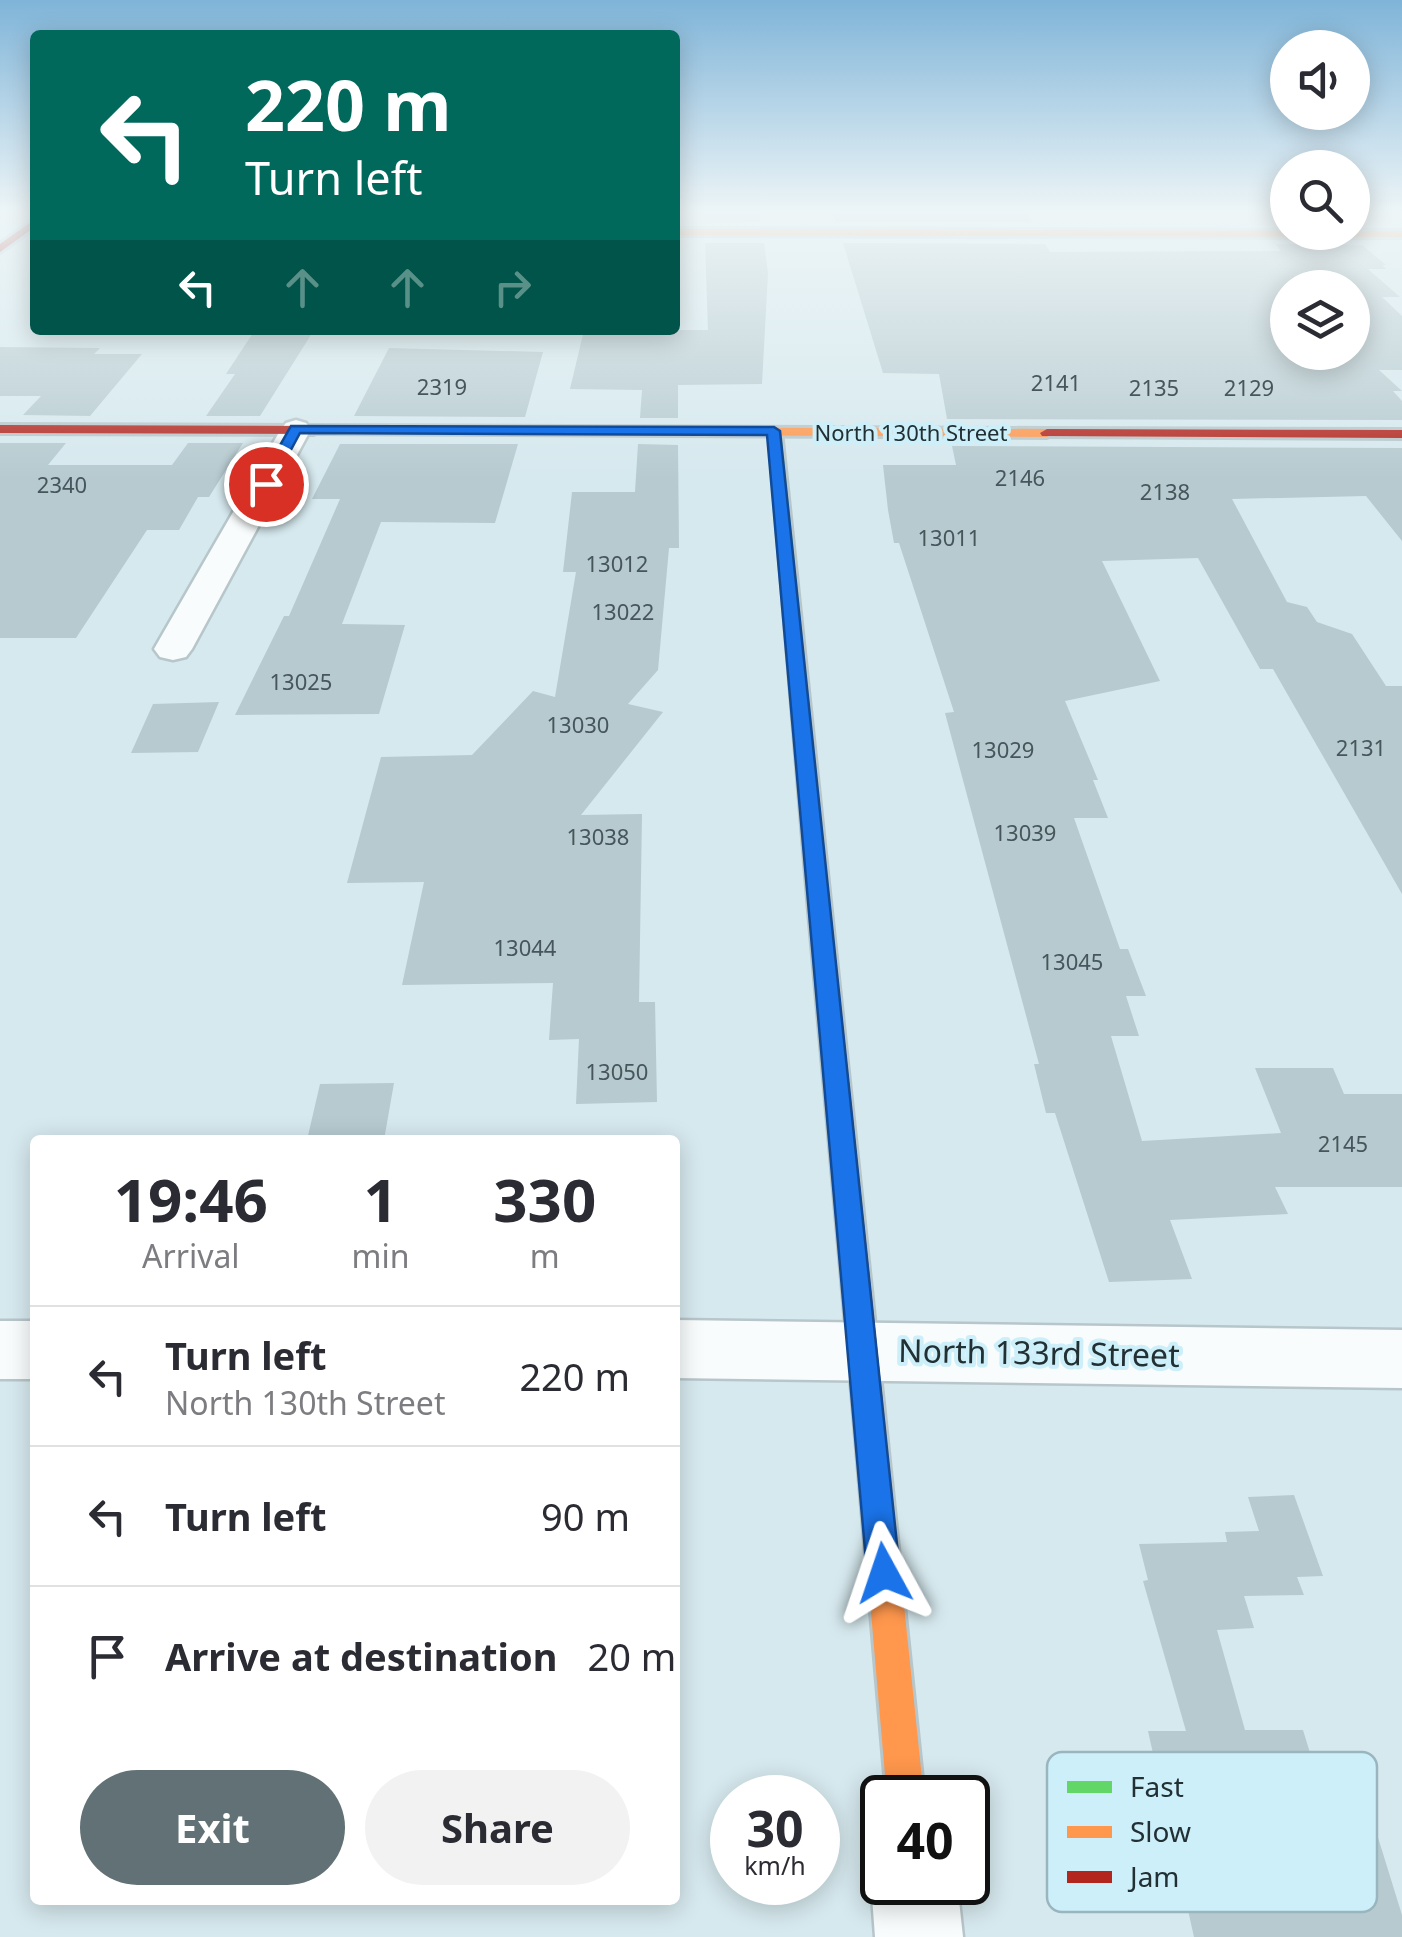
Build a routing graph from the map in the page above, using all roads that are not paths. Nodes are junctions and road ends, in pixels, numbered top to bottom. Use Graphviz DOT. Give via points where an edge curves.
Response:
graph roads {
  1 [pos="0,428"];
  2 [pos="296,429"];
  3 [pos="774,431"];
  4 [pos="1402,434"];
  5 [pos="174,649"];
  6 [pos="862,1348"];
  7 [pos="680,1349"];
  8 [pos="0,1350"];
  9 [pos="30,1350"];
  10 [pos="1402,1359"];
  11 [pos="904,1775"];
  12 [pos="916,1905"];
  13 [pos="919,1937"];
  1 -- 2 [label="street, North 130th Street"];
  2 -- 3 [label="street, North 130th Street"];
  2 -- 5 [label="street"];
  3 -- 4 [label="street, North 130th Street"];
  3 -- 6 [label="street"];
  6 -- 7 [label="street, North 133rd Street"];
  6 -- 10 [label="street, North 133rd Street"];
  6 -- 11 [label="street"];
  8 -- 9 [label="street"];
  12 -- 13 [label="street"];
}
